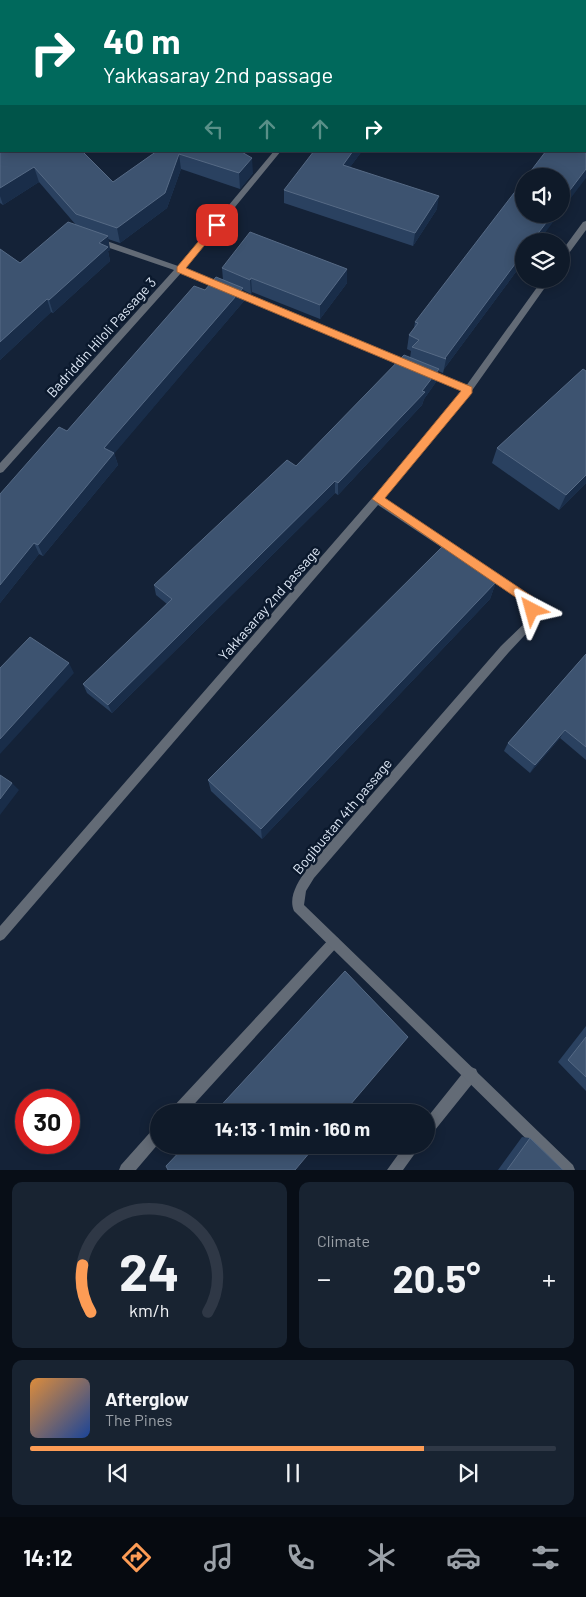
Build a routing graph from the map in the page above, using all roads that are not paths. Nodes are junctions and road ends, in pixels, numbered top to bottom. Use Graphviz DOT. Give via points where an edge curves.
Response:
graph roads {
  1 [pos="277,152"];
  2 [pos="586,224"];
  3 [pos="87,237"];
  4 [pos="570,246"];
  5 [pos="180,269"];
  6 [pos="541,288"];
  7 [pos="468,390"];
  8 [pos="0,469"];
  9 [pos="378,499"];
  10 [pos="0,935"];
  11 [pos="334,942"];
  12 [pos="471,1074"];
  13 [pos="185,1104"];
  14 [pos="435,1119"];
  15 [pos="150,1143"];
  16 [pos="407,1154"];
  17 [pos="126,1170"];
  18 [pos="394,1170"];
  19 [pos="568,1170"];
  1 -- 5 [label="street, Badriddin Hiloli Passage 3"];
  2 -- 4 [label="street"];
  3 -- 5 [label="street"];
  5 -- 7 [label="street"];
  5 -- 8 [label="street, Badriddin Hiloli Passage 3"];
  6 -- 7 [label="street, Yakkasaray 2nd passage"];
  7 -- 9 [label="street, Yakkasaray 2nd passage"];
  9 -- 10 [label="street, Yakkasaray 2nd passage"];
  9 -- 11 [label="street, Bogibustan 4th passage" via="529,600 534,620 505,649 300,889 298,907"];
  11 -- 12 [label="street, Bogibustan 4th passage"];
  11 -- 13 [label="street"];
  12 -- 14 [label="street"];
  12 -- 19 [label="street, Bogibustan 4th passage"];
  15 -- 17 [label="street"];
  16 -- 18 [label="street"];
}
